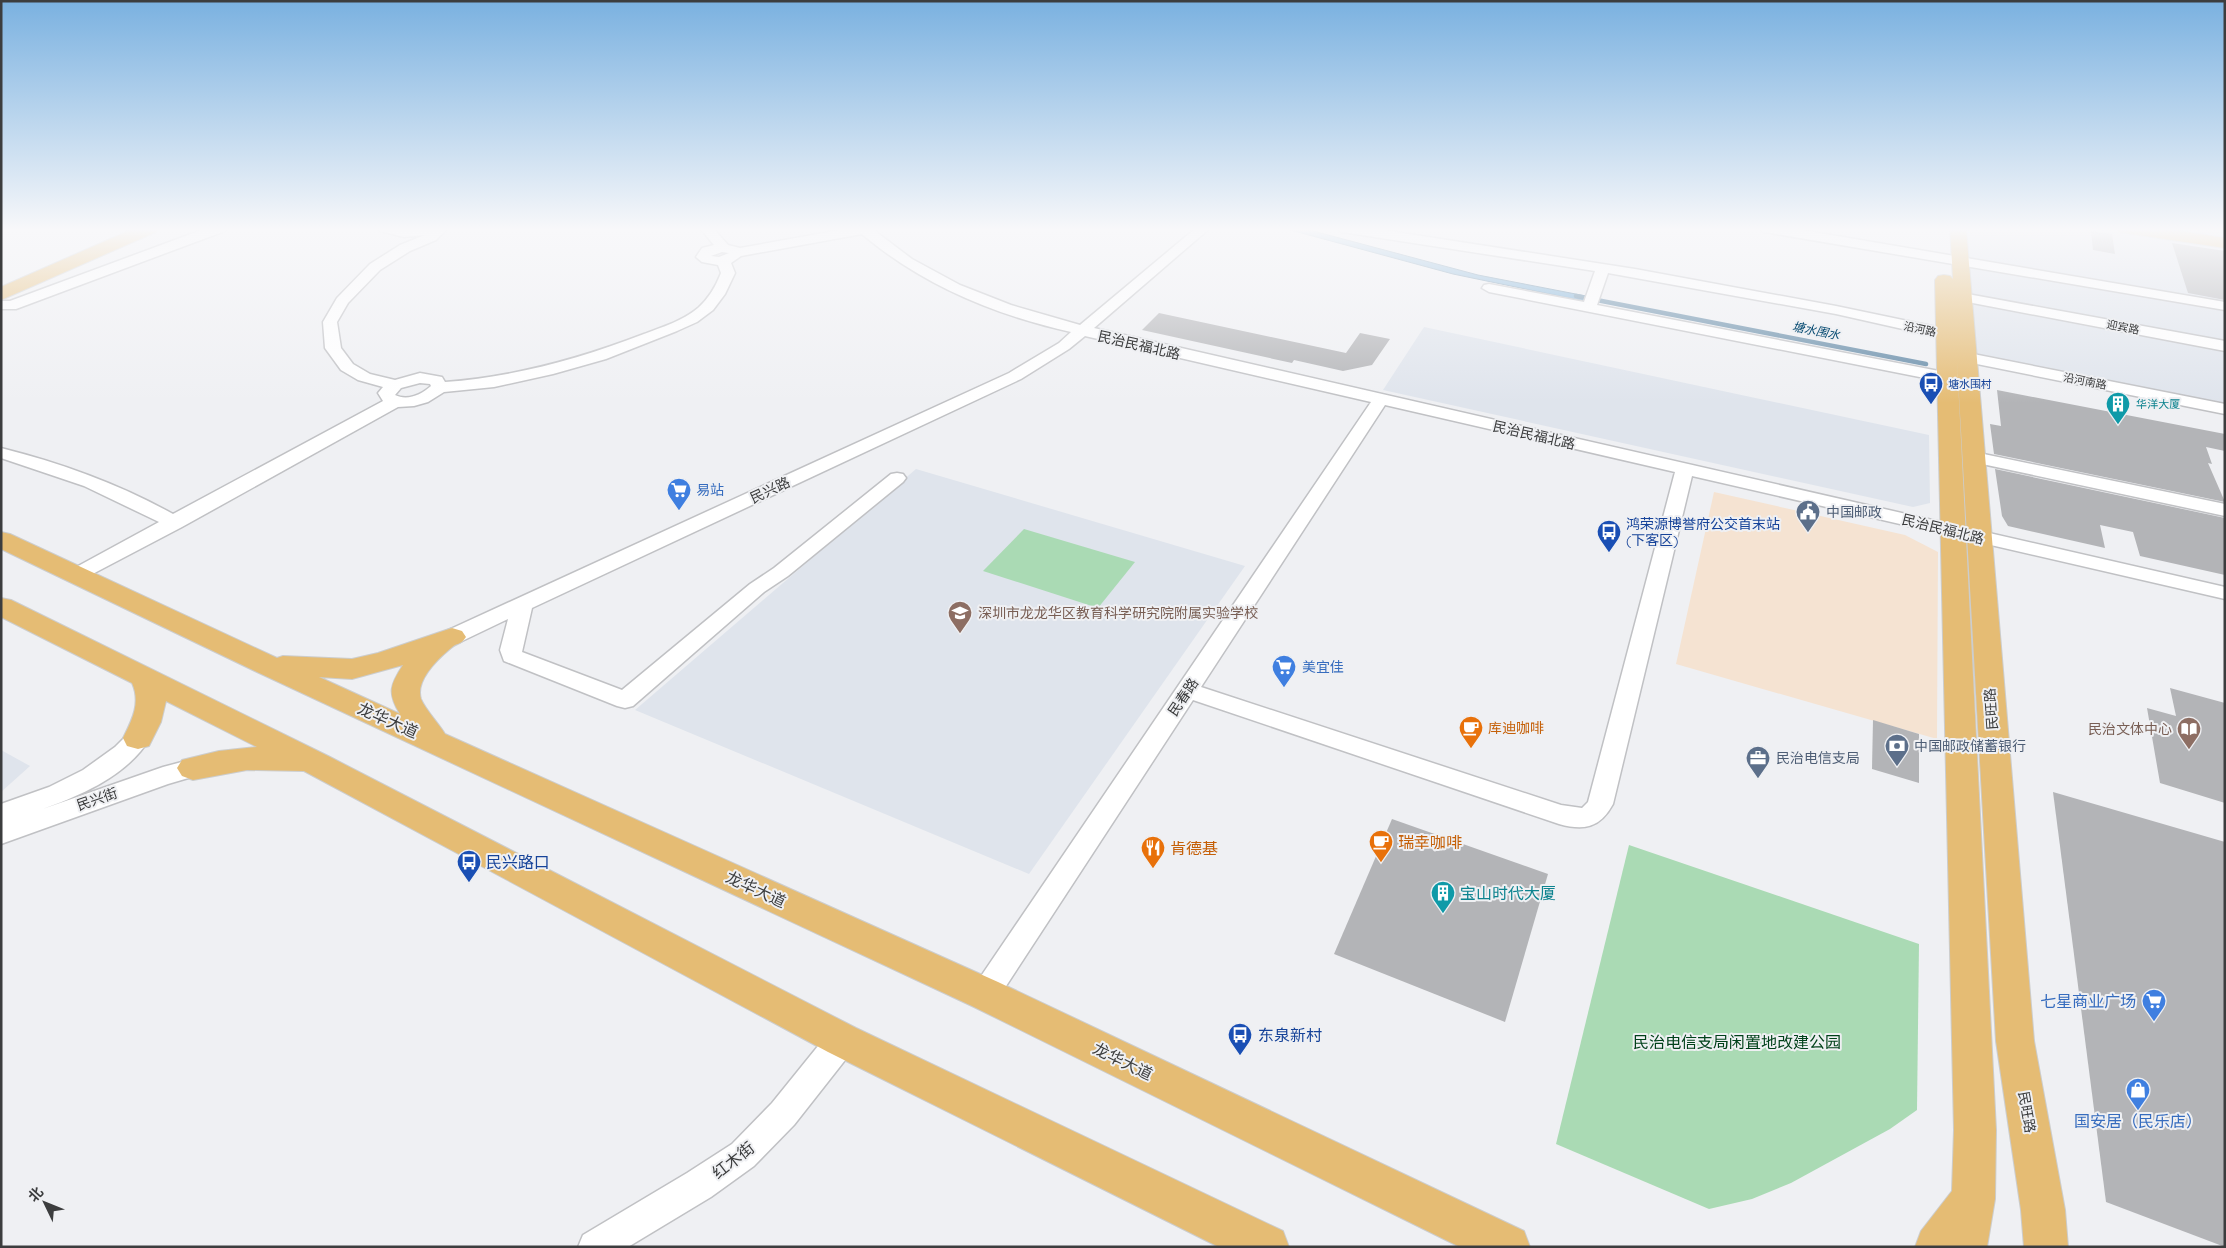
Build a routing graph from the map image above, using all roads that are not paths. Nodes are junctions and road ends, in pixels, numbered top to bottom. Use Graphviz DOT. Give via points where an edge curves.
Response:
graph roads {
  1 [pos="38,286"];
  2 [pos="54,286"];
  3 [pos="356,286"];
  4 [pos="723,286"];
  5 [pos="950,286"];
  6 [pos="1135,286"];
  7 [pos="1597,286"];
  8 [pos="1705,286"];
  9 [pos="1952,286"];
  10 [pos="1959,286"];
  11 [pos="2110,286"];
  12 [pos="1489,288"];
  13 [pos="1962,297"];
  14 [pos="1591,302"];
  15 [pos="4,304"];
  16 [pos="2225,306"];
  17 [pos="1082,331"];
  18 [pos="2225,346"];
  19 [pos="1956,357"];
  20 [pos="395,393"];
  21 [pos="1380,400"];
  22 [pos="2225,409"];
  23 [pos="1,453"];
  24 [pos="1974,457"];
  25 [pos="1685,469"];
  26 [pos="897,478"];
  27 [pos="2225,510"];
  28 [pos="175,523"];
  29 [pos="1967,534"];
  30 [pos="1,540"];
  31 [pos="76,575"];
  32 [pos="2225,593"];
  33 [pos="523,604"];
  34 [pos="1,606"];
  35 [pos="452,638"];
  36 [pos="267,665"];
  37 [pos="141,675"];
  38 [pos="1188,690"];
  39 [pos="138,738"];
  40 [pos="434,741"];
  41 [pos="319,765"];
  42 [pos="193,768"];
  43 [pos="1,814"];
  44 [pos="1,834"];
  45 [pos="985,994"];
  46 [pos="842,1040"];
  47 [pos="1972,1199"];
  48 [pos="2048,1243"];
  49 [pos="596,1247"];
  50 [pos="1268,1247"];
  51 [pos="1508,1247"];
  52 [pos="1937,1247"];
  53 [pos="1965,1247"];
  1 -- 15 [label="main road"];
  2 -- 15 [label="street"];
  3 -- 20 [label="street" via="342,301 330,322 333,348 347,367"];
  4 -- 20 [label="street" via="702,312 684,323 548,372 504,382 439,387 436,380 420,378"];
  5 -- 17 [label="street, 民治民福北路" via="1006,309"];
  6 -- 17 [label="street, 民兴路"];
  7 -- 14 [label="street"];
  8 -- 19 [label="street, 沿河路" via="1836,310"];
  9 -- 19 [label="main road, 民旺路"];
  10 -- 13 [label="main road, 民旺路"];
  11 -- 16 [label="street"];
  12 -- 14 [label="street"];
  13 -- 18 [label="street, 迎宾路"];
  13 -- 19 [label="main road, 民旺路"];
  14 -- 19 [label="street"];
  17 -- 21 [label="street, 民治民福北路"];
  17 -- 33 [label="street, 民兴路" via="1015,376"];
  19 -- 22 [label="street, 沿河南路"];
  19 -- 24 [label="main road, 民旺路"];
  19 -- 29 [label="main road, 民旺路"];
  20 -- 28 [label="street"];
  21 -- 25 [label="street, 民治民福北路"];
  21 -- 38 [label="street, 民春路"];
  23 -- 28 [label="street" via="42,463 144,505"];
  24 -- 27 [label="street"];
  24 -- 29 [label="main road, 民旺路"];
  25 -- 29 [label="street, 民治民福北路"];
  25 -- 38 [label="street" via="1600,804 1596,813 1586,818 1559,814"];
  26 -- 33 [label="street" via="757,588 625,700 512,656"];
  28 -- 31 [label="street"];
  29 -- 32 [label="street, 民治民福北路"];
  29 -- 47 [label="main road, 民旺路" via="1975,1130"];
  29 -- 48 [label="main road, 民旺路" via="2015,1041"];
  30 -- 31 [label="main road, 龙华大道"];
  31 -- 36 [label="main road, 龙华大道"];
  33 -- 35 [label="street, 民兴路"];
  34 -- 37 [label="main road"];
  35 -- 36 [label="main road" via="394,659 352,668"];
  35 -- 40 [label="main road" via="420,662 410,675 405,692 406,699"];
  36 -- 40 [label="main road, 龙华大道"];
  37 -- 39 [label="main road" via="148,683 152,699 149,715"];
  37 -- 41 [label="main road"];
  38 -- 45 [label="street, 民春路"];
  39 -- 43 [label="street, 民兴街" via="107,768 84,783"];
  40 -- 45 [label="main road, 龙华大道"];
  41 -- 42 [label="main road" via="286,759 256,759"];
  41 -- 46 [label="main road"];
  42 -- 44 [label="street, 民兴街"];
  45 -- 51 [label="main road, 龙华大道"];
  46 -- 49 [label="street, 红木街" via="783,1114 743,1155"];
  46 -- 50 [label="main road"];
  47 -- 52 [label="main road"];
  47 -- 53 [label="main road, 民旺路"];
}
